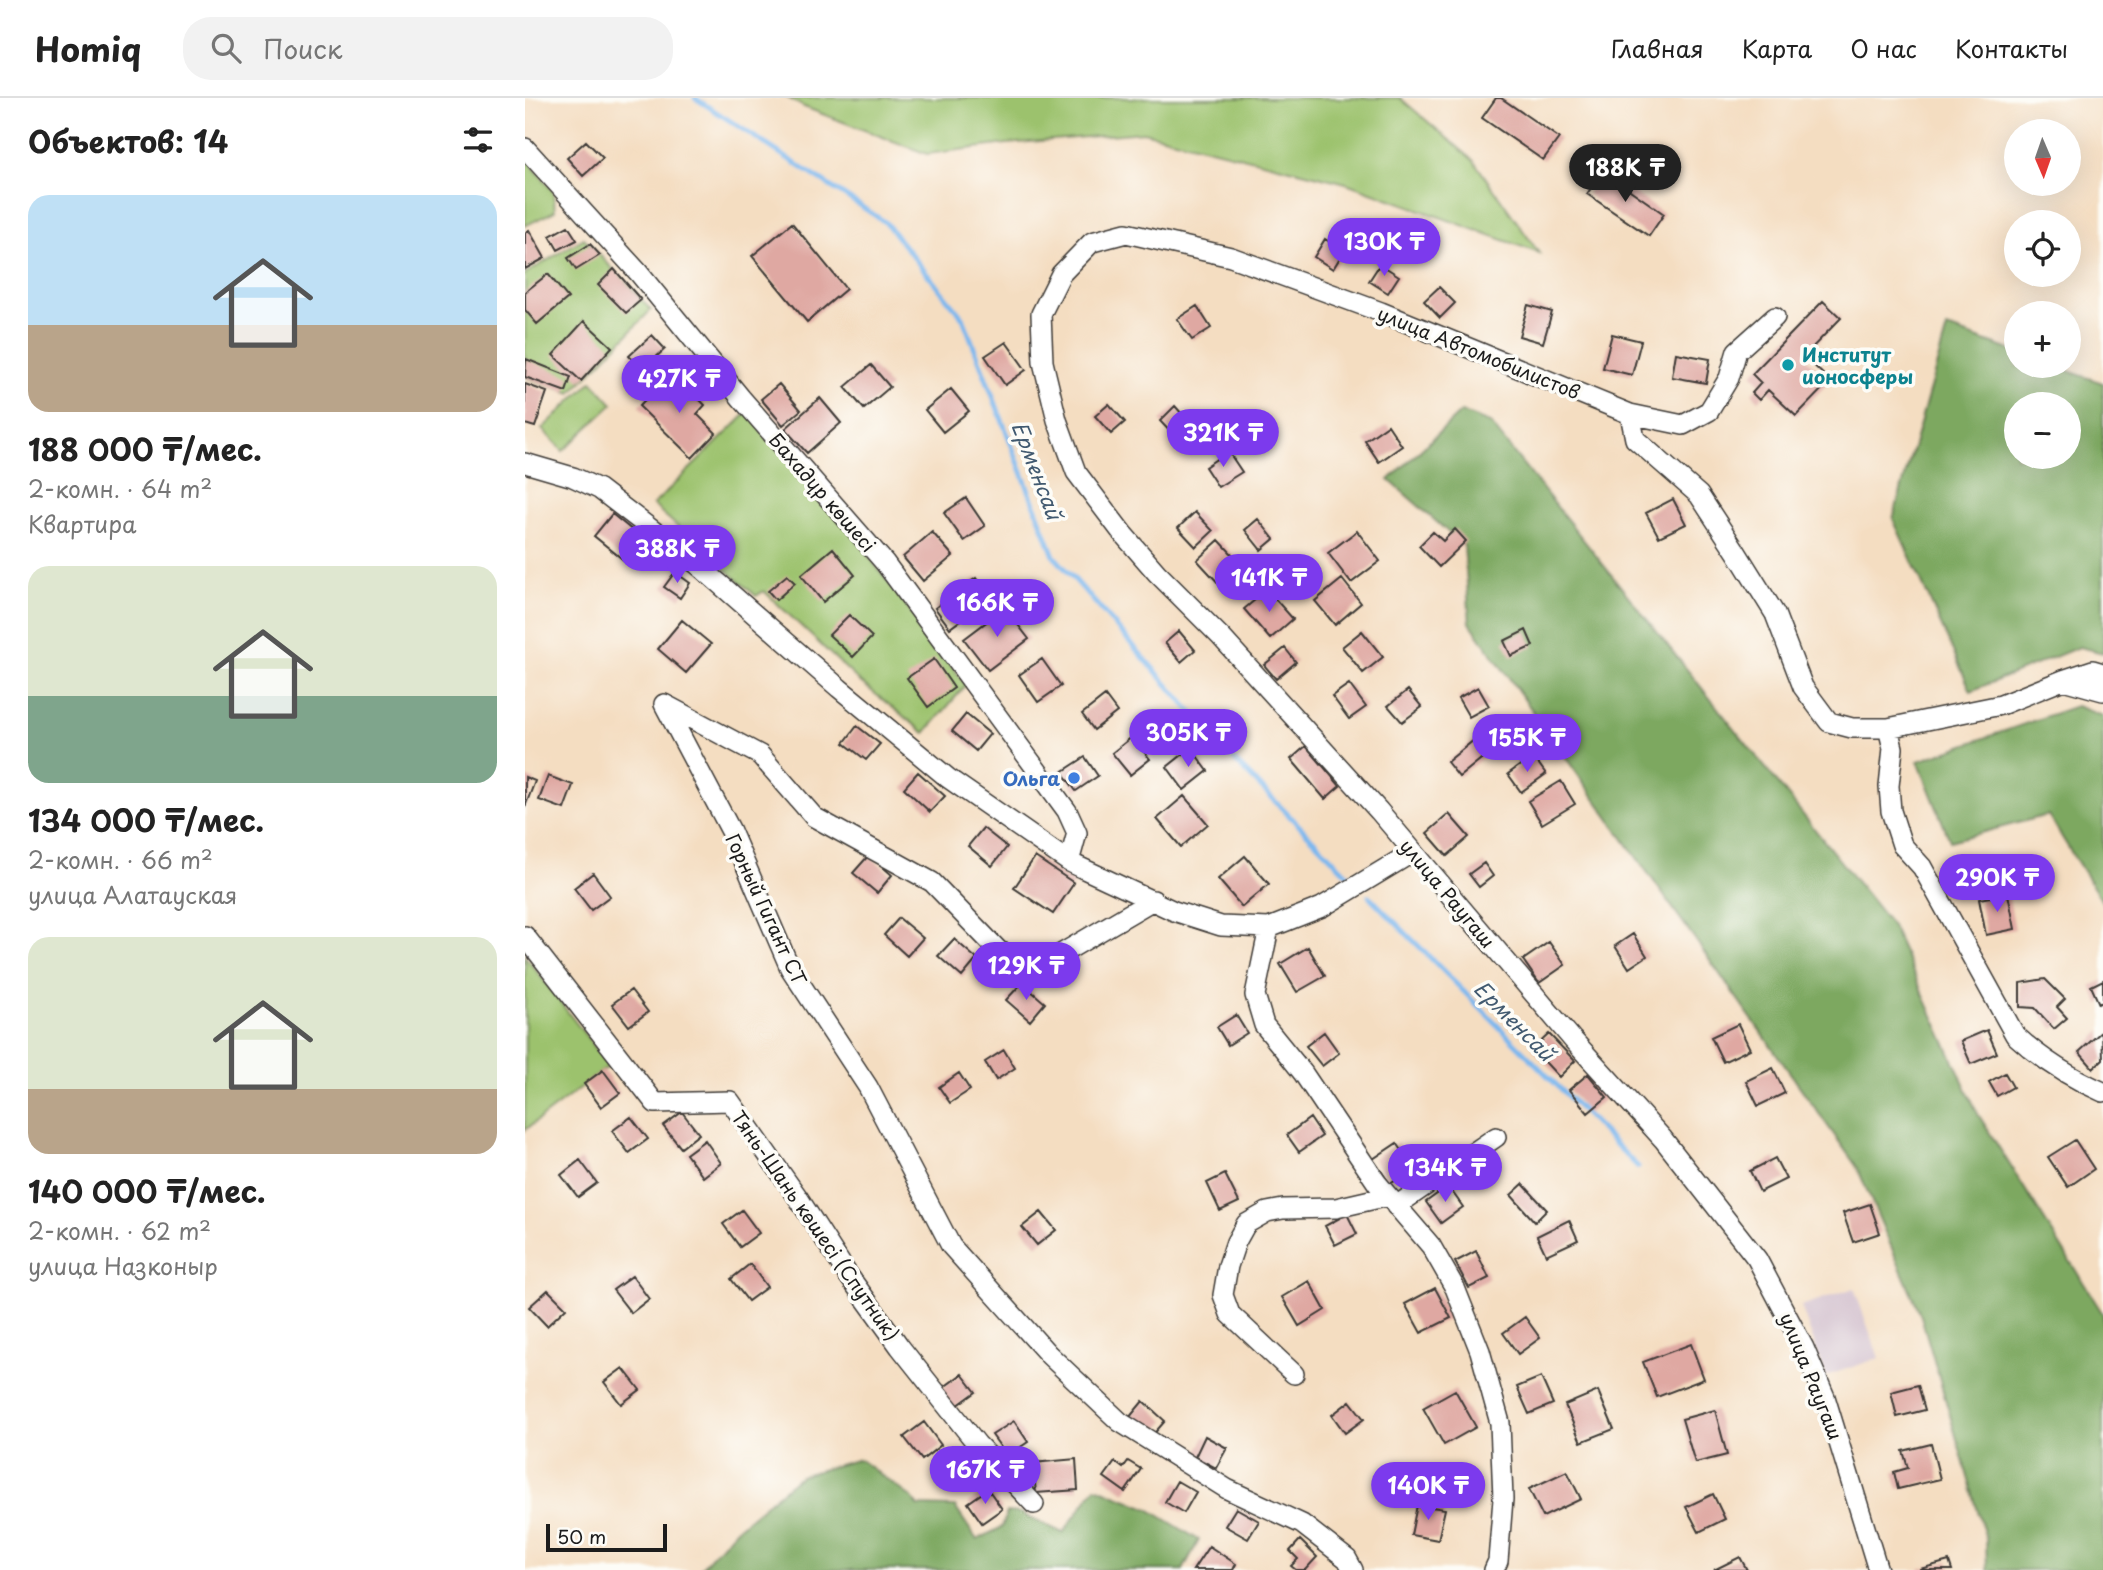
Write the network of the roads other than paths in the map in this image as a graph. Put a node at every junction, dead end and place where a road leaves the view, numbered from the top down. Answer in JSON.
{"nodes":[{"id":1,"x":525,"y":148,"type":"edge"},
{"id":2,"x":1092,"y":242,"type":"joint"},
{"id":3,"x":1775,"y":317,"type":"dead end"},
{"id":4,"x":1630,"y":414,"type":"junction"},
{"id":5,"x":525,"y":463,"type":"edge"},
{"id":6,"x":2103,"y":673,"type":"edge"},
{"id":7,"x":2063,"y":680,"type":"junction"},
{"id":8,"x":2103,"y":691,"type":"edge"},
{"id":9,"x":1888,"y":728,"type":"junction"},
{"id":10,"x":1413,"y":852,"type":"junction"},
{"id":11,"x":1069,"y":862,"type":"junction"},
{"id":12,"x":1153,"y":900,"type":"junction"},
{"id":13,"x":1269,"y":928,"type":"junction"},
{"id":14,"x":525,"y":936,"type":"edge"},
{"id":15,"x":2103,"y":1092,"type":"edge"},
{"id":16,"x":1496,"y":1137,"type":"dead end"},
{"id":17,"x":1392,"y":1201,"type":"junction"},
{"id":18,"x":1294,"y":1374,"type":"dead end"},
{"id":19,"x":1034,"y":1504,"type":"dead end"},
{"id":20,"x":1353,"y":1570,"type":"edge"},
{"id":21,"x":1494,"y":1570,"type":"edge"},
{"id":22,"x":1878,"y":1570,"type":"edge"}],
"edges":[{"from":1,"to":11,"type":"street","name":"Бахадүр көшесі"},
{"from":2,"to":4,"type":"street","name":"улица Автомобилистов"},
{"from":2,"to":10,"type":"street","name":"улица Раугаш"},
{"from":3,"to":4,"type":"street","name":"улица Автомобилистов"},
{"from":4,"to":9,"type":"street"},
{"from":5,"to":11,"type":"street"},
{"from":6,"to":7,"type":"street"},
{"from":7,"to":8,"type":"street"},
{"from":7,"to":9,"type":"street"},
{"from":9,"to":15,"type":"street"},
{"from":10,"to":13,"type":"street"},
{"from":10,"to":22,"type":"street","name":"улица Раугаш"},
{"from":11,"to":12,"type":"street"},
{"from":12,"to":13,"type":"street"},
{"from":12,"to":20,"type":"street","name":"Горный Гигант СТ"},
{"from":13,"to":17,"type":"street"},
{"from":14,"to":19,"type":"street","name":"Тянь-Шань көшесі (Спутник)"},
{"from":16,"to":17,"type":"street"},
{"from":17,"to":18,"type":"street"},
{"from":17,"to":21,"type":"street"}]}
